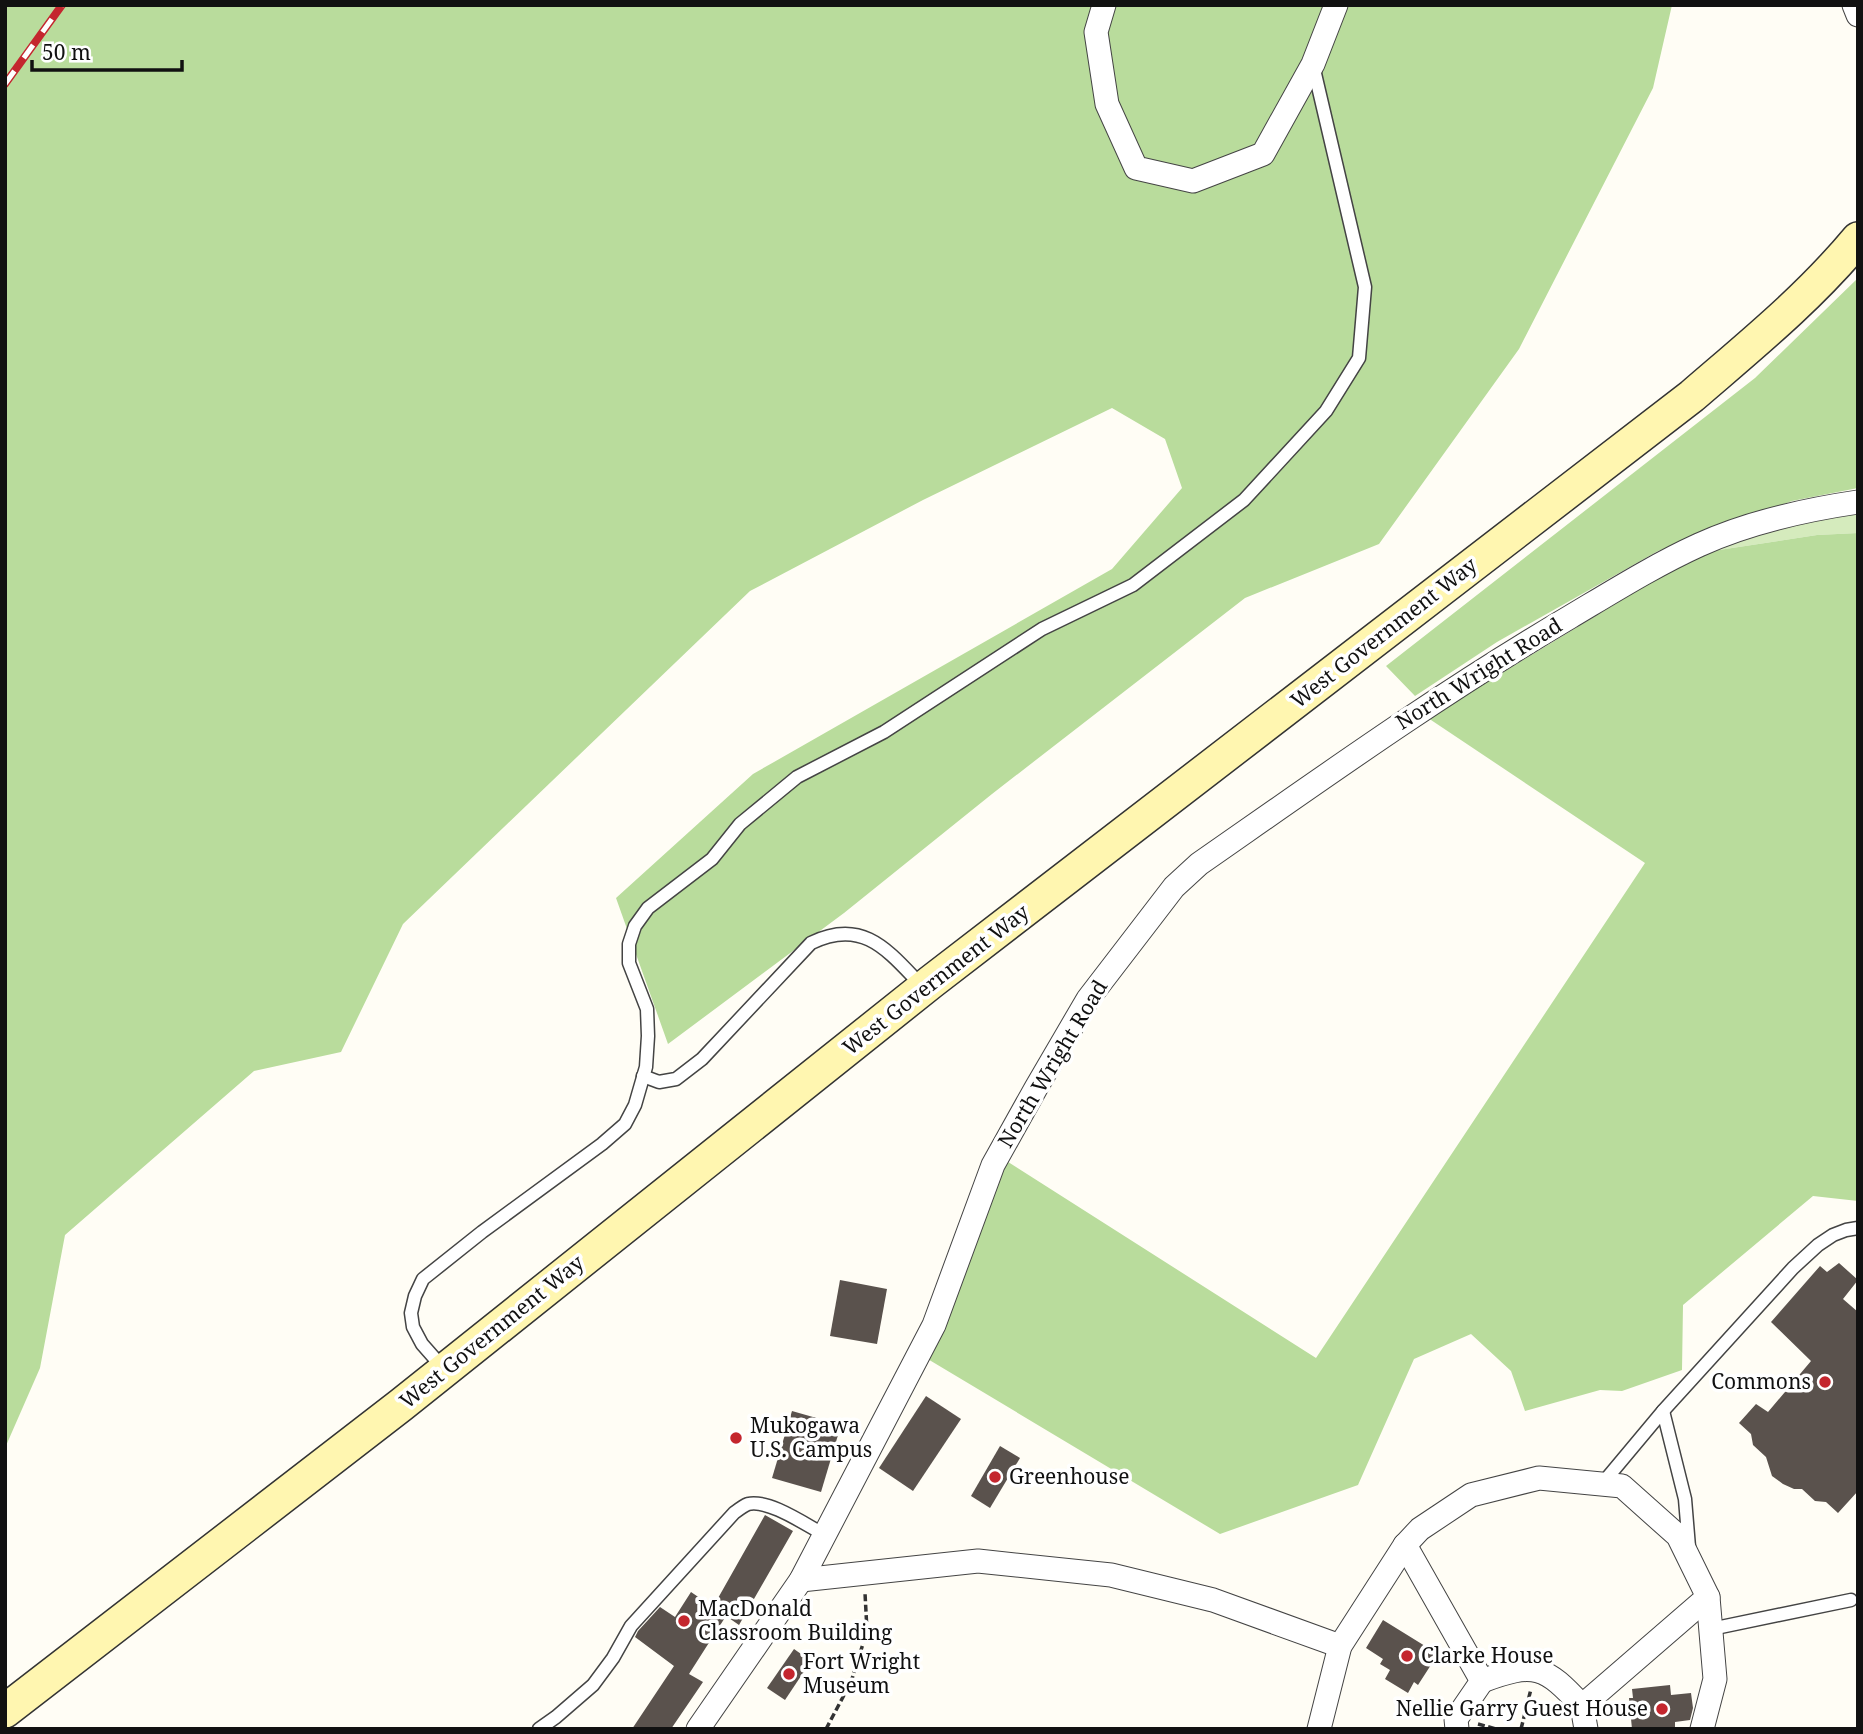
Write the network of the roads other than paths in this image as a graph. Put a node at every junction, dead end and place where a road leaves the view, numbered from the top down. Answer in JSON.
{"nodes":[{"id":1,"x":1104,"y":5,"type":"edge"},
{"id":2,"x":1336,"y":5,"type":"edge"},
{"id":3,"x":1854,"y":5,"type":"edge"},
{"id":4,"x":1858,"y":15,"type":"edge"},
{"id":5,"x":1313,"y":64,"type":"junction"},
{"id":6,"x":1858,"y":239,"type":"edge"},
{"id":7,"x":1858,"y":502,"type":"edge"},
{"id":8,"x":924,"y":988,"type":"junction"},
{"id":9,"x":643,"y":1076,"type":"junction"},
{"id":10,"x":1858,"y":1228,"type":"edge"},
{"id":11,"x":445,"y":1370,"type":"junction"},
{"id":12,"x":1663,"y":1410,"type":"junction"},
{"id":13,"x":1612,"y":1485,"type":"junction"},
{"id":14,"x":825,"y":1535,"type":"junction"},
{"id":15,"x":1405,"y":1545,"type":"junction"},
{"id":16,"x":1687,"y":1555,"type":"junction"},
{"id":17,"x":801,"y":1580,"type":"junction"},
{"id":18,"x":1708,"y":1597,"type":"junction"},
{"id":19,"x":1851,"y":1600,"type":"dead end"},
{"id":20,"x":1711,"y":1629,"type":"junction"},
{"id":21,"x":1340,"y":1646,"type":"junction"},
{"id":22,"x":1482,"y":1681,"type":"junction"},
{"id":23,"x":5,"y":1711,"type":"edge"},
{"id":24,"x":1584,"y":1718,"type":"edge"},
{"id":25,"x":539,"y":1729,"type":"edge"},
{"id":26,"x":698,"y":1729,"type":"edge"},
{"id":27,"x":1320,"y":1729,"type":"edge"},
{"id":28,"x":1457,"y":1729,"type":"edge"},
{"id":29,"x":1702,"y":1729,"type":"edge"}],
"edges":[{"from":1,"to":5,"type":"street"},
{"from":2,"to":5,"type":"street"},
{"from":3,"to":4,"type":"street"},
{"from":5,"to":9,"type":"lane"},
{"from":6,"to":8,"type":"main road","name":"West Government Way"},
{"from":7,"to":14,"type":"street","name":"North Wright Road"},
{"from":8,"to":9,"type":"lane"},
{"from":8,"to":11,"type":"main road","name":"West Government Way"},
{"from":9,"to":11,"type":"lane"},
{"from":10,"to":12,"type":"lane"},
{"from":11,"to":23,"type":"main road","name":"West Government Way"},
{"from":12,"to":13,"type":"lane"},
{"from":12,"to":16,"type":"lane"},
{"from":13,"to":15,"type":"street"},
{"from":13,"to":16,"type":"street"},
{"from":14,"to":17,"type":"street","name":"North Wright Road"},
{"from":14,"to":25,"type":"lane"},
{"from":15,"to":21,"type":"street"},
{"from":15,"to":22,"type":"street"},
{"from":16,"to":18,"type":"street"},
{"from":17,"to":21,"type":"street"},
{"from":17,"to":26,"type":"street","name":"North Wright Road"},
{"from":18,"to":20,"type":"street"},
{"from":18,"to":24,"type":"street"},
{"from":19,"to":20,"type":"lane"},
{"from":20,"to":29,"type":"street"},
{"from":21,"to":27,"type":"street"},
{"from":22,"to":24,"type":"street"},
{"from":22,"to":28,"type":"street"}]}
